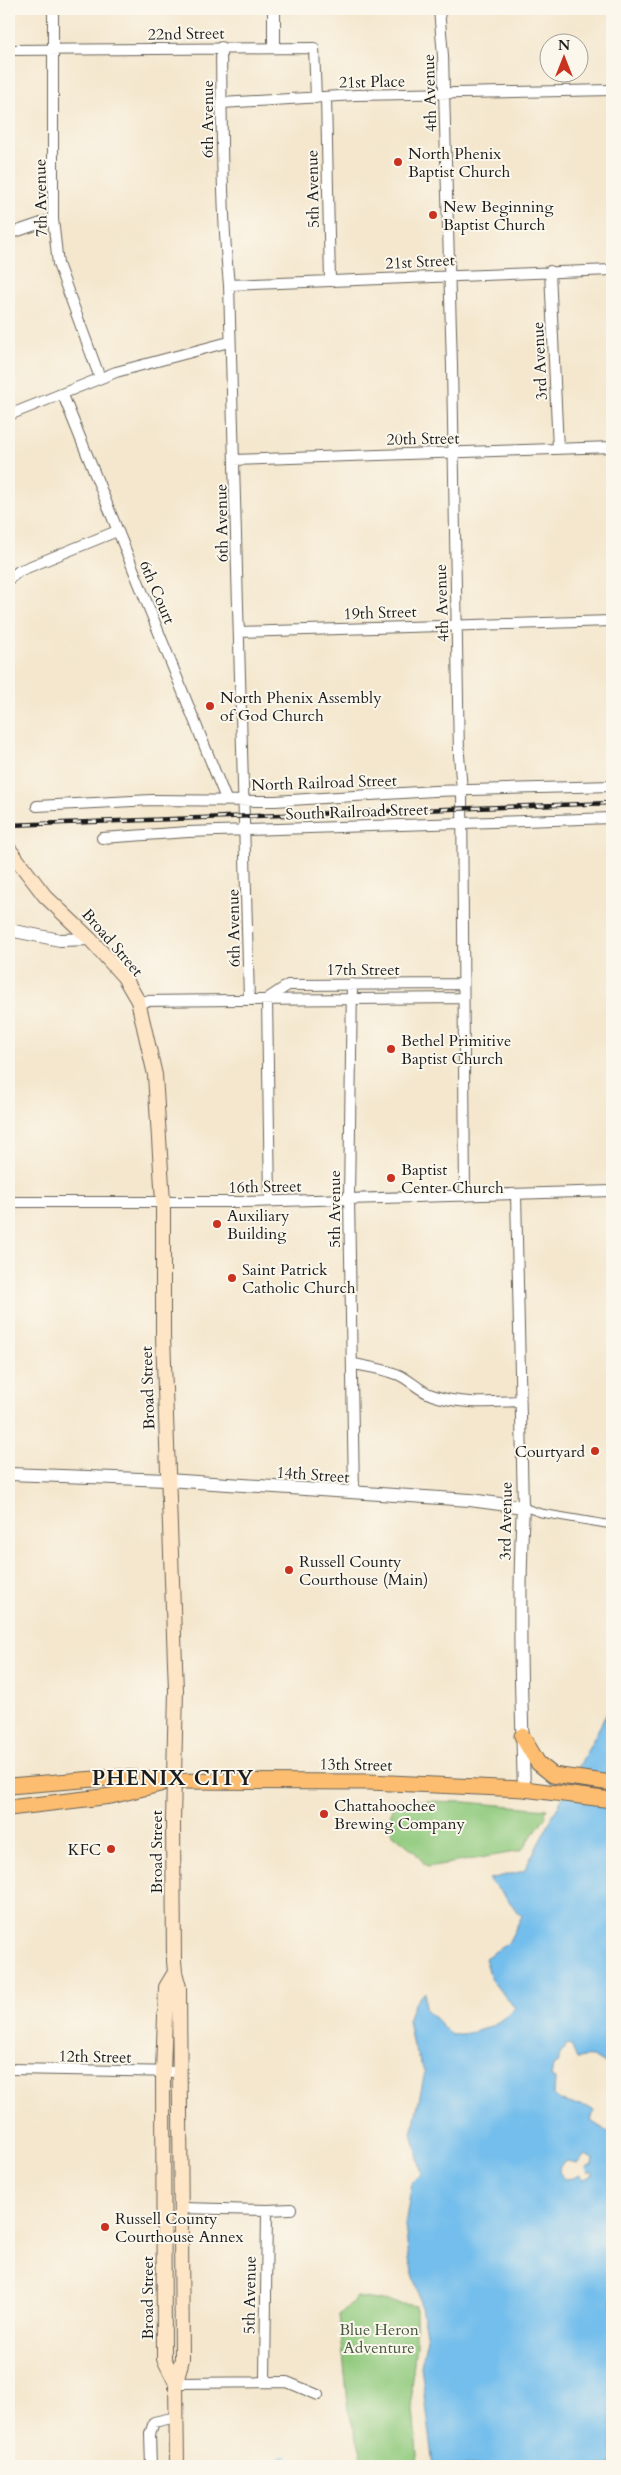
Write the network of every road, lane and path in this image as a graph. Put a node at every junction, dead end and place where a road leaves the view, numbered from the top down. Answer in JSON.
{"nodes":[{"id":1,"x":53,"y":9,"type":"edge"},
{"id":2,"x":274,"y":9,"type":"edge"},
{"id":3,"x":439,"y":9,"type":"edge"},
{"id":4,"x":221,"y":47,"type":"junction"},
{"id":5,"x":274,"y":47,"type":"junction"},
{"id":6,"x":9,"y":50,"type":"edge"},
{"id":7,"x":53,"y":50,"type":"junction"},
{"id":8,"x":612,"y":90,"type":"edge"},
{"id":9,"x":444,"y":94,"type":"junction"},
{"id":10,"x":321,"y":97,"type":"junction"},
{"id":11,"x":222,"y":103,"type":"junction"},
{"id":12,"x":53,"y":219,"type":"junction"},
{"id":13,"x":9,"y":234,"type":"edge"},
{"id":14,"x":612,"y":270,"type":"edge"},
{"id":15,"x":550,"y":271,"type":"junction"},
{"id":16,"x":449,"y":275,"type":"junction"},
{"id":17,"x":330,"y":281,"type":"junction"},
{"id":18,"x":229,"y":285,"type":"junction"},
{"id":19,"x":229,"y":342,"type":"junction"},
{"id":20,"x":100,"y":378,"type":"junction"},
{"id":21,"x":63,"y":395,"type":"junction"},
{"id":22,"x":9,"y":415,"type":"edge"},
{"id":23,"x":612,"y":447,"type":"edge"},
{"id":24,"x":558,"y":449,"type":"junction"},
{"id":25,"x":453,"y":452,"type":"junction"},
{"id":26,"x":234,"y":460,"type":"junction"},
{"id":27,"x":117,"y":531,"type":"junction"},
{"id":28,"x":9,"y":579,"type":"edge"},
{"id":29,"x":612,"y":621,"type":"edge"},
{"id":30,"x":457,"y":624,"type":"junction"},
{"id":31,"x":239,"y":632,"type":"junction"},
{"id":32,"x":612,"y":786,"type":"edge"},
{"id":33,"x":462,"y":790,"type":"junction"},
{"id":34,"x":226,"y":799,"type":"junction"},
{"id":35,"x":245,"y":800,"type":"junction"},
{"id":36,"x":37,"y":806,"type":"dead end"},
{"id":37,"x":612,"y":818,"type":"edge"},
{"id":38,"x":462,"y":822,"type":"junction"},
{"id":39,"x":245,"y":830,"type":"junction"},
{"id":40,"x":102,"y":838,"type":"dead end"},
{"id":41,"x":10,"y":851,"type":"edge"},
{"id":42,"x":9,"y":930,"type":"edge"},
{"id":43,"x":90,"y":939,"type":"junction"},
{"id":44,"x":352,"y":984,"type":"junction"},
{"id":45,"x":463,"y":984,"type":"junction"},
{"id":46,"x":463,"y":998,"type":"junction"},
{"id":47,"x":249,"y":999,"type":"junction"},
{"id":48,"x":268,"y":999,"type":"junction"},
{"id":49,"x":352,"y":999,"type":"junction"},
{"id":50,"x":138,"y":1001,"type":"junction"},
{"id":51,"x":612,"y":1191,"type":"edge"},
{"id":52,"x":516,"y":1194,"type":"junction"},
{"id":53,"x":464,"y":1196,"type":"junction"},
{"id":54,"x":349,"y":1198,"type":"junction"},
{"id":55,"x":270,"y":1201,"type":"junction"},
{"id":56,"x":9,"y":1202,"type":"edge"},
{"id":57,"x":163,"y":1202,"type":"junction"},
{"id":58,"x":354,"y":1364,"type":"junction"},
{"id":59,"x":520,"y":1401,"type":"junction"},
{"id":60,"x":9,"y":1474,"type":"edge"},
{"id":61,"x":167,"y":1480,"type":"junction"},
{"id":62,"x":354,"y":1492,"type":"junction"},
{"id":63,"x":523,"y":1507,"type":"junction"},
{"id":64,"x":612,"y":1525,"type":"edge"},
{"id":65,"x":522,"y":1736,"type":"junction"},
{"id":66,"x":174,"y":1781,"type":"junction"},
{"id":67,"x":612,"y":1784,"type":"edge"},
{"id":68,"x":9,"y":1786,"type":"edge"},
{"id":69,"x":530,"y":1790,"type":"junction"},
{"id":70,"x":612,"y":1800,"type":"edge"},
{"id":71,"x":9,"y":1808,"type":"edge"},
{"id":72,"x":175,"y":1972,"type":"junction"},
{"id":73,"x":9,"y":2069,"type":"edge"},
{"id":74,"x":163,"y":2072,"type":"junction"},
{"id":75,"x":181,"y":2072,"type":"junction"},
{"id":76,"x":181,"y":2208,"type":"junction"},
{"id":77,"x":291,"y":2209,"type":"dead end"},
{"id":78,"x":267,"y":2210,"type":"junction"},
{"id":79,"x":265,"y":2381,"type":"junction"},
{"id":80,"x":176,"y":2383,"type":"junction"},
{"id":81,"x":318,"y":2395,"type":"dead end"},
{"id":82,"x":176,"y":2416,"type":"junction"},
{"id":83,"x":151,"y":2466,"type":"edge"},
{"id":84,"x":177,"y":2466,"type":"edge"}],
"edges":[{"from":1,"to":7,"type":"street","name":"7th Avenue"},
{"from":2,"to":5,"type":"street"},
{"from":3,"to":9,"type":"street","name":"4th Avenue"},
{"from":4,"to":5,"type":"street","name":"22nd Street"},
{"from":4,"to":7,"type":"street","name":"22nd Street"},
{"from":4,"to":11,"type":"street","name":"6th Avenue"},
{"from":5,"to":10,"type":"street","name":"22nd Street"},
{"from":6,"to":7,"type":"street","name":"22nd Street"},
{"from":7,"to":12,"type":"street","name":"7th Avenue"},
{"from":8,"to":9,"type":"street","name":"21st Place"},
{"from":9,"to":10,"type":"street","name":"21st Place"},
{"from":9,"to":16,"type":"street","name":"4th Avenue"},
{"from":10,"to":11,"type":"street","name":"21st Place"},
{"from":10,"to":17,"type":"street","name":"5th Avenue"},
{"from":11,"to":18,"type":"street","name":"6th Avenue"},
{"from":12,"to":13,"type":"street"},
{"from":12,"to":20,"type":"street","name":"7th Avenue"},
{"from":14,"to":15,"type":"street","name":"21st Street"},
{"from":15,"to":16,"type":"street","name":"21st Street"},
{"from":15,"to":24,"type":"street","name":"3rd Avenue"},
{"from":16,"to":17,"type":"street","name":"21st Street"},
{"from":16,"to":25,"type":"street","name":"4th Avenue"},
{"from":17,"to":18,"type":"street","name":"21st Street"},
{"from":18,"to":19,"type":"street","name":"6th Avenue"},
{"from":19,"to":20,"type":"street"},
{"from":19,"to":26,"type":"street","name":"6th Avenue"},
{"from":20,"to":21,"type":"street"},
{"from":21,"to":22,"type":"street"},
{"from":21,"to":27,"type":"street","name":"6th Court"},
{"from":23,"to":24,"type":"street","name":"20th Street"},
{"from":24,"to":25,"type":"street","name":"20th Street"},
{"from":25,"to":26,"type":"street","name":"20th Street"},
{"from":25,"to":30,"type":"street","name":"4th Avenue"},
{"from":26,"to":31,"type":"street","name":"6th Avenue"},
{"from":27,"to":28,"type":"street"},
{"from":27,"to":34,"type":"street","name":"6th Court"},
{"from":29,"to":30,"type":"street","name":"19th Street"},
{"from":30,"to":31,"type":"street","name":"19th Street"},
{"from":30,"to":33,"type":"street","name":"4th Avenue"},
{"from":31,"to":35,"type":"street","name":"6th Avenue"},
{"from":32,"to":33,"type":"street","name":"North Railroad Street"},
{"from":33,"to":35,"type":"street","name":"North Railroad Street"},
{"from":33,"to":38,"type":"street","name":"4th Avenue"},
{"from":34,"to":35,"type":"street","name":"North Railroad Street"},
{"from":34,"to":36,"type":"street","name":"North Railroad Street"},
{"from":35,"to":39,"type":"street","name":"6th Avenue"},
{"from":37,"to":38,"type":"street","name":"South Railroad Street"},
{"from":38,"to":39,"type":"street","name":"South Railroad Street"},
{"from":38,"to":45,"type":"street","name":"4th Avenue"},
{"from":39,"to":40,"type":"street","name":"South Railroad Street"},
{"from":39,"to":47,"type":"street","name":"6th Avenue"},
{"from":41,"to":43,"type":"main road","name":"Broad Street"},
{"from":42,"to":43,"type":"street"},
{"from":43,"to":50,"type":"main road","name":"Broad Street"},
{"from":44,"to":45,"type":"street","name":"17th Street"},
{"from":44,"to":48,"type":"street","name":"17th Street"},
{"from":44,"to":49,"type":"street","name":"5th Avenue"},
{"from":45,"to":46,"type":"street","name":"4th Avenue"},
{"from":46,"to":49,"type":"street","name":"17th Street"},
{"from":46,"to":53,"type":"street","name":"4th Avenue"},
{"from":47,"to":48,"type":"street","name":"17th Street"},
{"from":47,"to":50,"type":"street","name":"17th Street"},
{"from":48,"to":49,"type":"street","name":"17th Street"},
{"from":48,"to":55,"type":"street"},
{"from":49,"to":54,"type":"street","name":"5th Avenue"},
{"from":50,"to":57,"type":"main road","name":"Broad Street"},
{"from":51,"to":52,"type":"street","name":"16th Street"},
{"from":52,"to":53,"type":"street","name":"16th Street"},
{"from":52,"to":59,"type":"street","name":"3rd Avenue"},
{"from":53,"to":54,"type":"street","name":"16th Street"},
{"from":54,"to":55,"type":"street","name":"16th Street"},
{"from":54,"to":58,"type":"street","name":"5th Avenue"},
{"from":55,"to":57,"type":"street","name":"16th Street"},
{"from":56,"to":57,"type":"street","name":"16th Street"},
{"from":57,"to":61,"type":"main road","name":"Broad Street"},
{"from":58,"to":59,"type":"street"},
{"from":58,"to":62,"type":"street","name":"5th Avenue"},
{"from":59,"to":63,"type":"street","name":"3rd Avenue"},
{"from":60,"to":61,"type":"street","name":"14th Street"},
{"from":61,"to":62,"type":"street","name":"14th Street"},
{"from":61,"to":66,"type":"main road","name":"Broad Street"},
{"from":62,"to":63,"type":"street","name":"14th Street"},
{"from":63,"to":64,"type":"street","name":"14th Street"},
{"from":63,"to":65,"type":"street","name":"3rd Avenue"},
{"from":65,"to":67,"type":"main road"},
{"from":65,"to":69,"type":"street","name":"3rd Avenue"},
{"from":66,"to":68,"type":"main road","name":"13th Street"},
{"from":66,"to":69,"type":"main road","name":"13th Street"},
{"from":66,"to":71,"type":"main road","name":"13th Street"},
{"from":66,"to":72,"type":"main road","name":"Broad Street"},
{"from":69,"to":70,"type":"main road","name":"13th Street"},
{"from":72,"to":74,"type":"main road","name":"Broad Street"},
{"from":72,"to":75,"type":"main road","name":"Broad Street"},
{"from":73,"to":74,"type":"street","name":"12th Street"},
{"from":74,"to":75,"type":"street","name":"12th Street"},
{"from":74,"to":80,"type":"main road","name":"Broad Street"},
{"from":75,"to":76,"type":"main road","name":"Broad Street"},
{"from":76,"to":78,"type":"street"},
{"from":76,"to":80,"type":"main road","name":"Broad Street"},
{"from":77,"to":78,"type":"street"},
{"from":78,"to":79,"type":"street","name":"5th Avenue"},
{"from":79,"to":80,"type":"street"},
{"from":79,"to":81,"type":"street"},
{"from":80,"to":82,"type":"main road","name":"Broad Street"},
{"from":82,"to":83,"type":"street"},
{"from":82,"to":84,"type":"main road","name":"Broad Street"}]}
